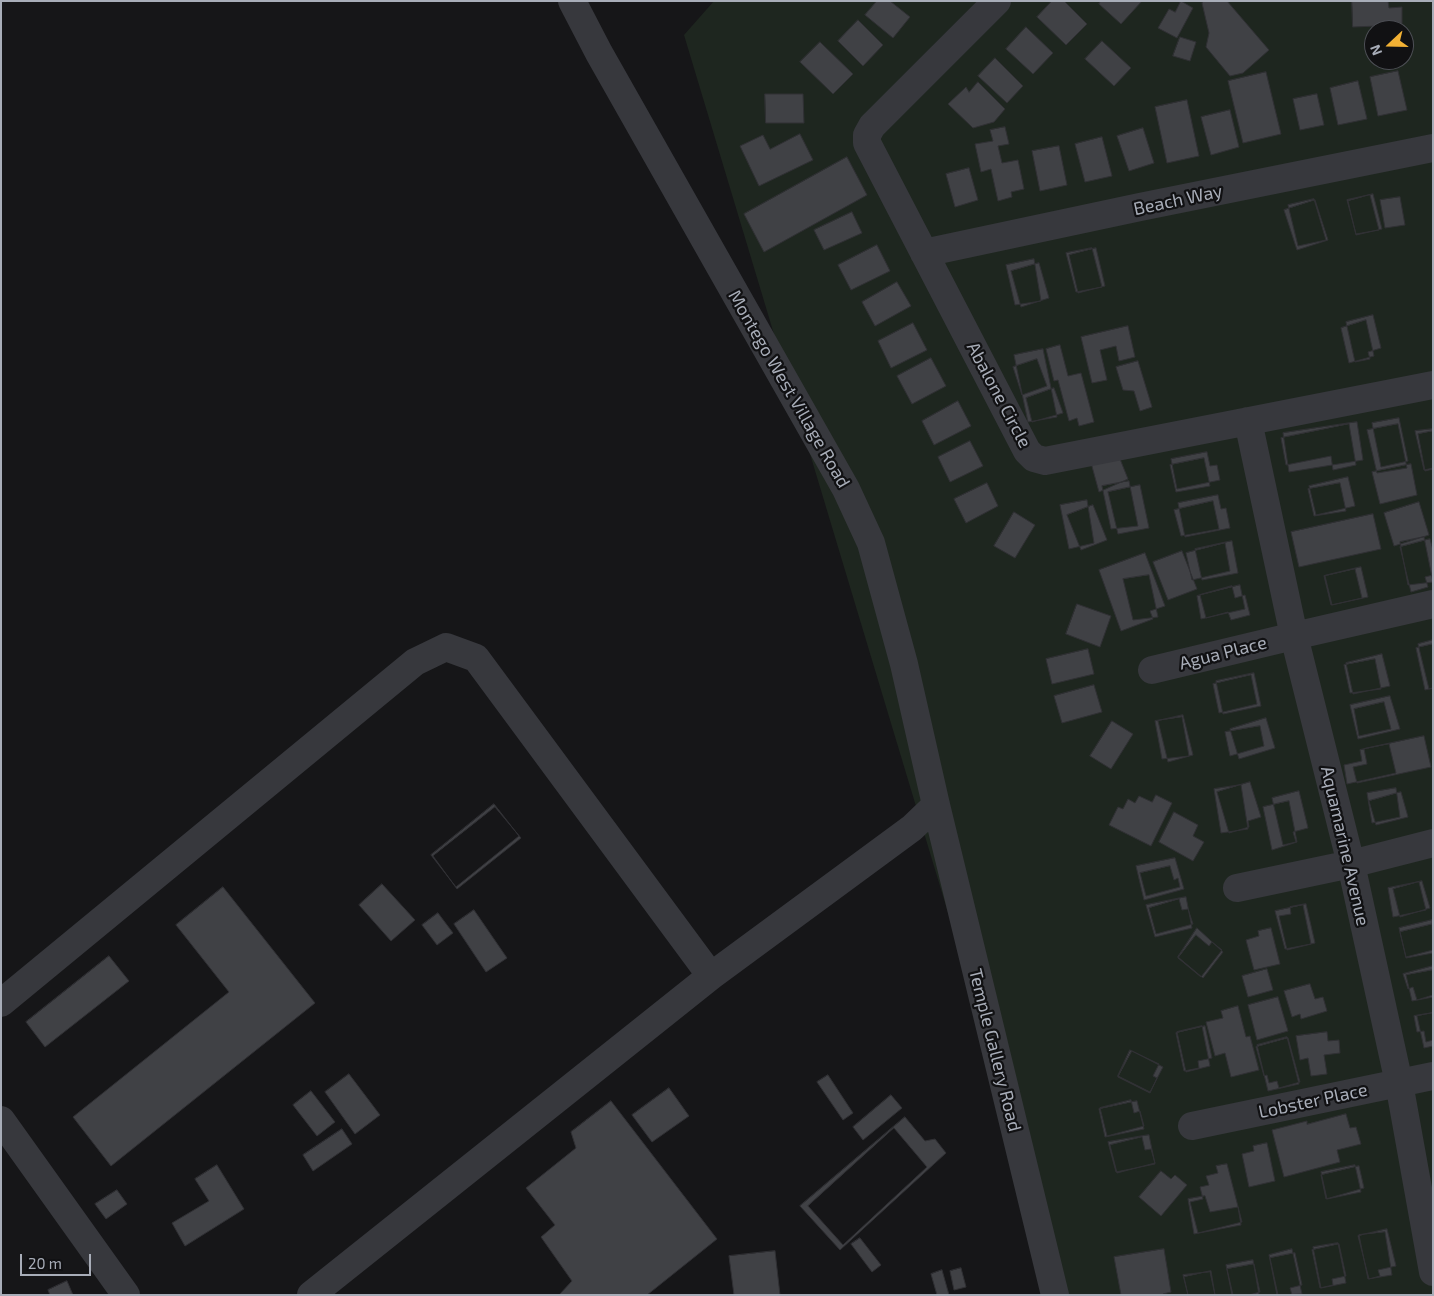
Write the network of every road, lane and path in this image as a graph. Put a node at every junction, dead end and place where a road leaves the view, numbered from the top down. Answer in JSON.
{"nodes":[{"id":1,"x":572,"y":1,"type":"edge"},
{"id":2,"x":996,"y":1,"type":"edge"},
{"id":3,"x":1433,"y":148,"type":"edge"},
{"id":4,"x":924,"y":253,"type":"junction"},
{"id":5,"x":1433,"y":385,"type":"edge"},
{"id":6,"x":1248,"y":421,"type":"junction"},
{"id":7,"x":1433,"y":604,"type":"edge"},
{"id":8,"x":1294,"y":636,"type":"junction"},
{"id":9,"x":1152,"y":670,"type":"dead end"},
{"id":10,"x":936,"y":806,"type":"junction"},
{"id":11,"x":1433,"y":843,"type":"edge"},
{"id":12,"x":1351,"y":864,"type":"junction"},
{"id":13,"x":1237,"y":888,"type":"dead end"},
{"id":14,"x":710,"y":976,"type":"junction"},
{"id":15,"x":1,"y":1003,"type":"edge"},
{"id":16,"x":1433,"y":1076,"type":"edge"},
{"id":17,"x":1399,"y":1084,"type":"junction"},
{"id":18,"x":1,"y":1120,"type":"edge"},
{"id":19,"x":1192,"y":1126,"type":"dead end"},
{"id":20,"x":1433,"y":1272,"type":"edge"},
{"id":21,"x":126,"y":1295,"type":"edge"},
{"id":22,"x":311,"y":1295,"type":"edge"},
{"id":23,"x":1055,"y":1295,"type":"edge"}],
"edges":[{"from":1,"to":10,"type":"street","name":"Montego West Village Road"},
{"from":2,"to":4,"type":"street","name":"Abalone Circle"},
{"from":3,"to":4,"type":"street","name":"Beach Way"},
{"from":4,"to":6,"type":"street","name":"Abalone Circle"},
{"from":5,"to":6,"type":"street","name":"Abalone Circle"},
{"from":6,"to":8,"type":"street","name":"Aquamarine Avenue"},
{"from":7,"to":8,"type":"street","name":"Agua Place"},
{"from":8,"to":9,"type":"street","name":"Agua Place"},
{"from":8,"to":12,"type":"street","name":"Aquamarine Avenue"},
{"from":10,"to":14,"type":"street"},
{"from":10,"to":23,"type":"street","name":"Temple Gallery Road"},
{"from":11,"to":12,"type":"street"},
{"from":12,"to":13,"type":"street"},
{"from":12,"to":17,"type":"street","name":"Aquamarine Avenue"},
{"from":14,"to":15,"type":"street"},
{"from":14,"to":22,"type":"street"},
{"from":16,"to":17,"type":"street","name":"Lobster Place"},
{"from":17,"to":19,"type":"street","name":"Lobster Place"},
{"from":17,"to":20,"type":"street","name":"Aquamarine Avenue"},
{"from":18,"to":21,"type":"street"}]}
